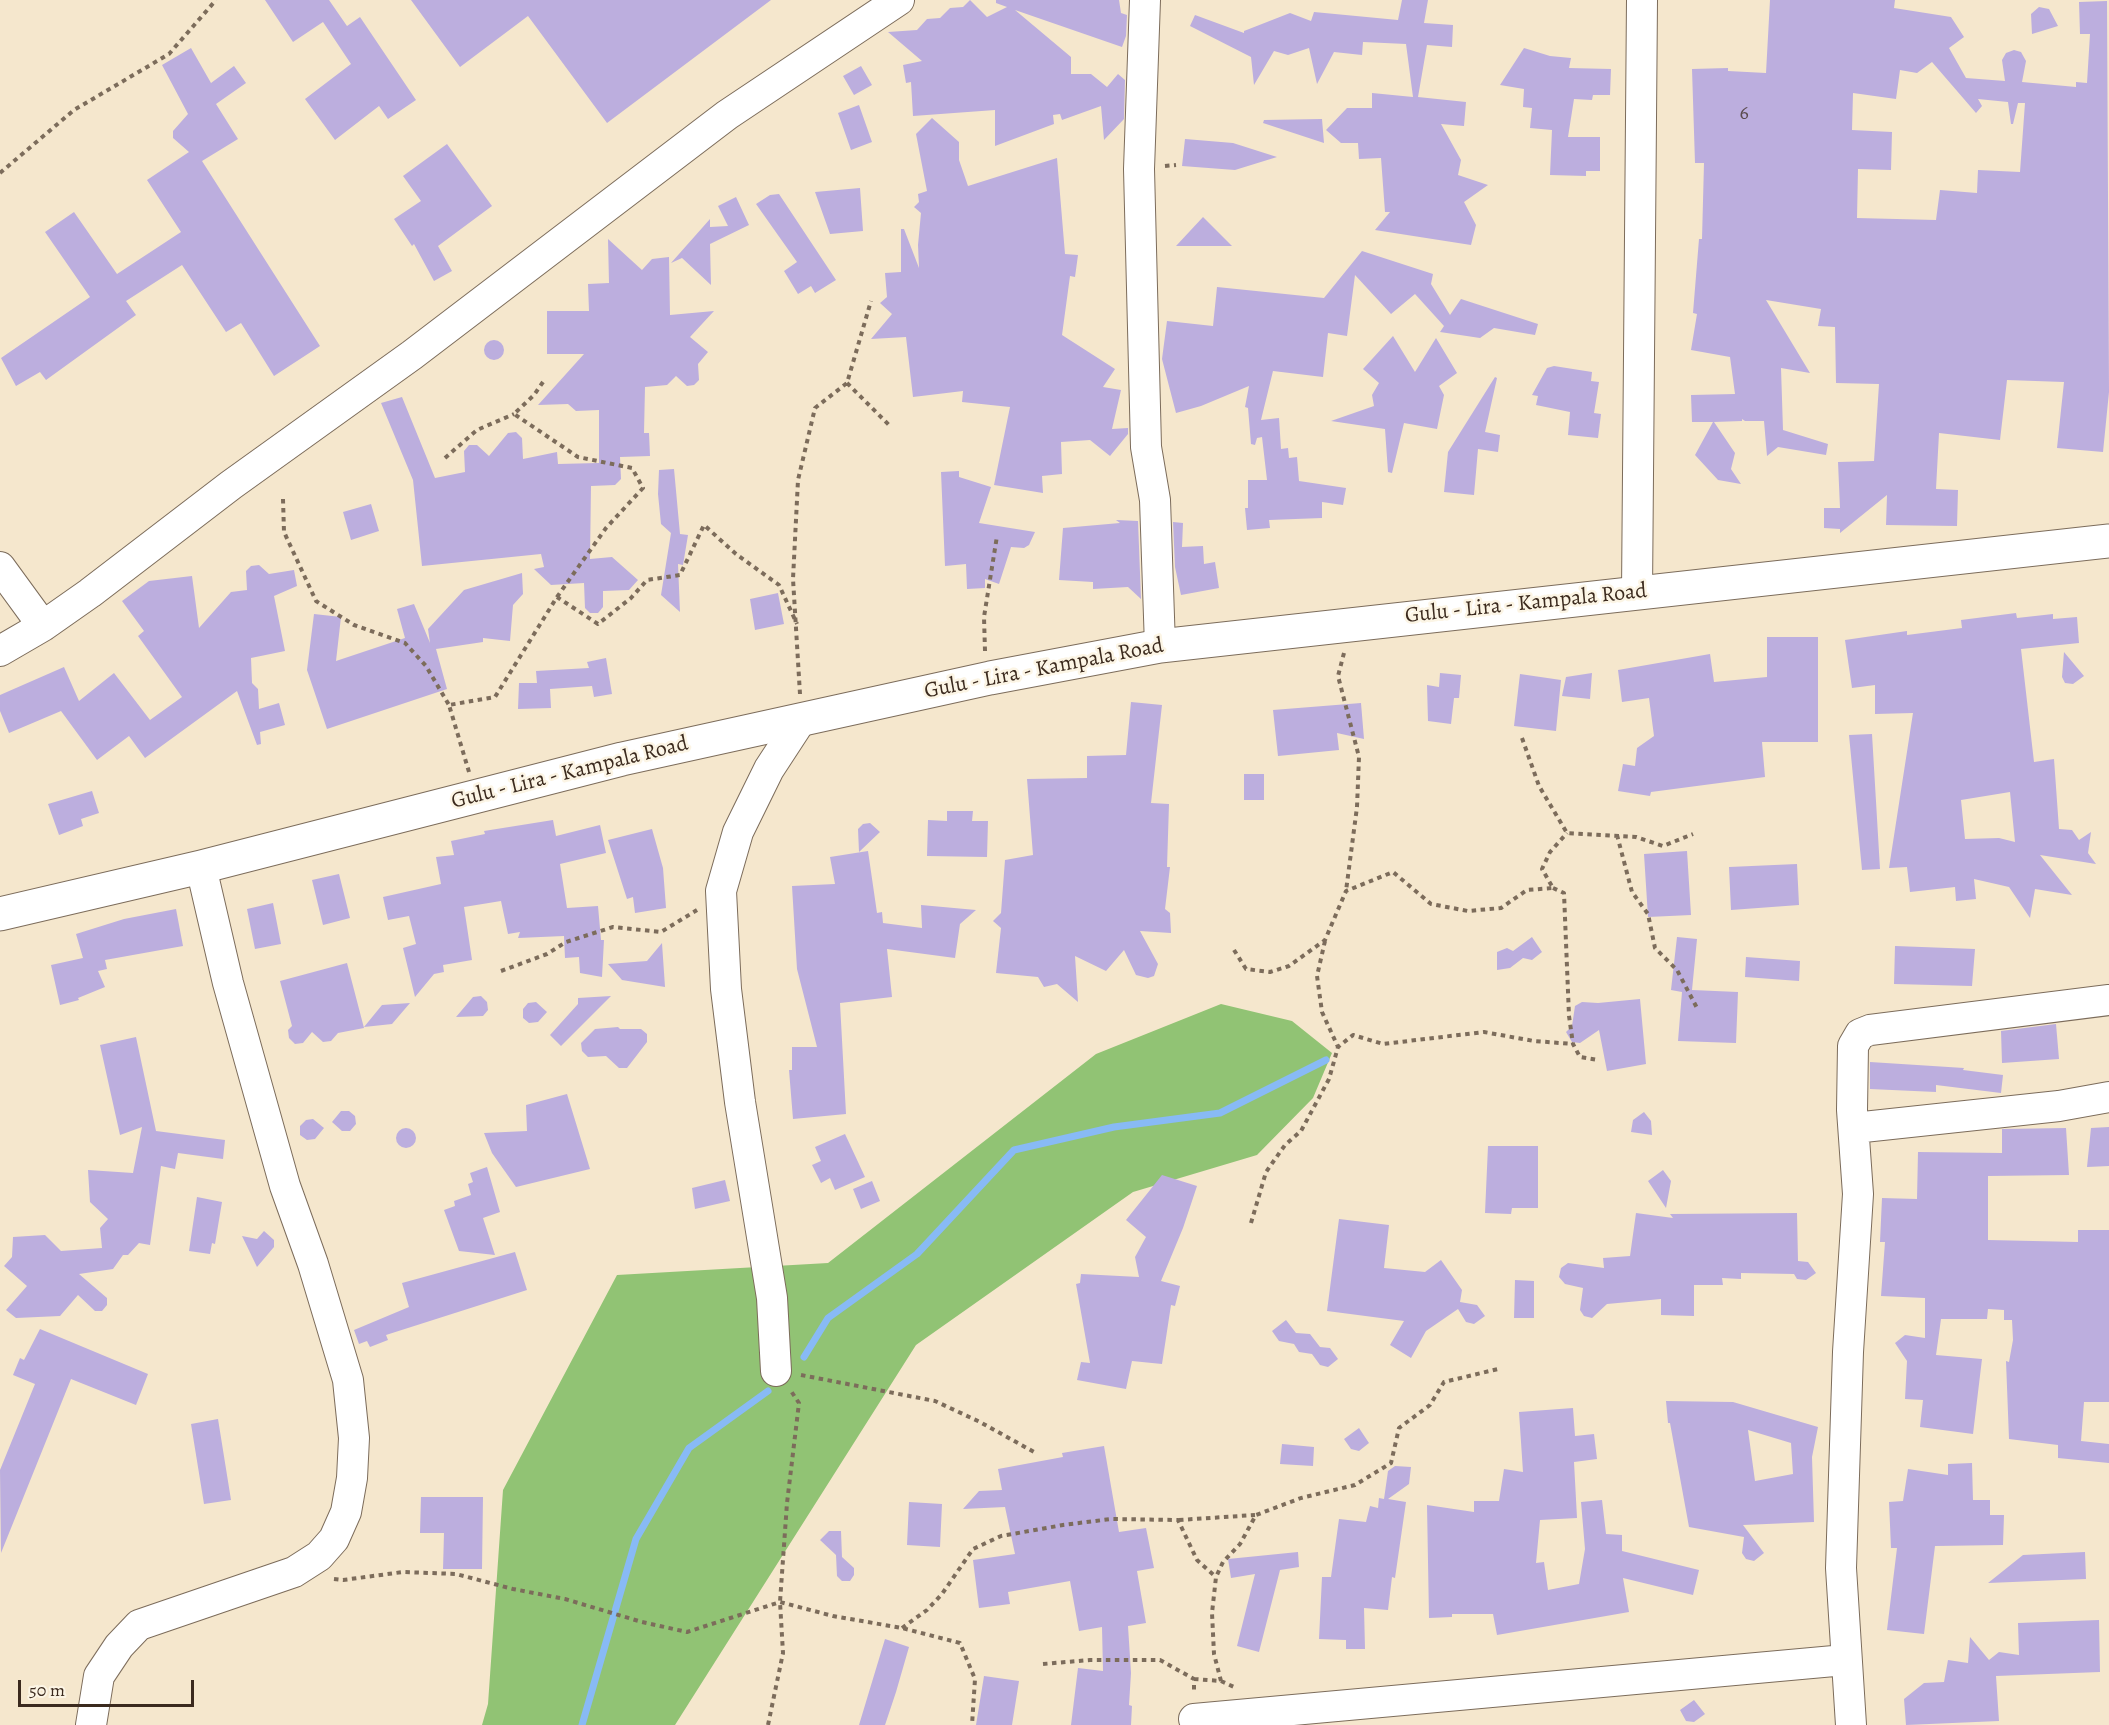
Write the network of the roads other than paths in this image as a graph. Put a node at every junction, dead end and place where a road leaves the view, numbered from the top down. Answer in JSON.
{"nodes":[{"id":1,"x":899,"y":0,"type":"edge"},
{"id":2,"x":1145,"y":0,"type":"edge"},
{"id":3,"x":1642,"y":0,"type":"edge"},
{"id":4,"x":2109,"y":541,"type":"edge"},
{"id":5,"x":0,"y":567,"type":"edge"},
{"id":6,"x":1637,"y":592,"type":"junction"},
{"id":7,"x":43,"y":626,"type":"junction"},
{"id":8,"x":1160,"y":646,"type":"junction"},
{"id":9,"x":0,"y":651,"type":"edge"},
{"id":10,"x":801,"y":720,"type":"junction"},
{"id":11,"x":201,"y":867,"type":"junction"},
{"id":12,"x":0,"y":914,"type":"edge"},
{"id":13,"x":2109,"y":1000,"type":"edge"},
{"id":14,"x":2109,"y":1096,"type":"edge"},
{"id":15,"x":1854,"y":1128,"type":"junction"},
{"id":16,"x":776,"y":1371,"type":"road end"},
{"id":17,"x":1845,"y":1660,"type":"junction"},
{"id":18,"x":1194,"y":1719,"type":"road end"},
{"id":19,"x":91,"y":1725,"type":"edge"},
{"id":20,"x":1851,"y":1725,"type":"edge"}],
"edges":[{"from":1,"to":7,"type":"street"},
{"from":2,"to":8,"type":"street"},
{"from":3,"to":6,"type":"street"},
{"from":4,"to":6,"type":"main road","name":"Gulu - Lira - Kampala Road"},
{"from":5,"to":7,"type":"street"},
{"from":6,"to":8,"type":"main road","name":"Gulu - Lira - Kampala Road"},
{"from":7,"to":9,"type":"street"},
{"from":8,"to":10,"type":"main road","name":"Gulu - Lira - Kampala Road"},
{"from":10,"to":11,"type":"main road","name":"Gulu - Lira - Kampala Road"},
{"from":10,"to":16,"type":"street"},
{"from":11,"to":12,"type":"main road","name":"Gulu - Lira - Kampala Road"},
{"from":11,"to":19,"type":"street"},
{"from":13,"to":15,"type":"street"},
{"from":14,"to":15,"type":"street"},
{"from":15,"to":17,"type":"street"},
{"from":17,"to":18,"type":"street"},
{"from":17,"to":20,"type":"street"}]}
